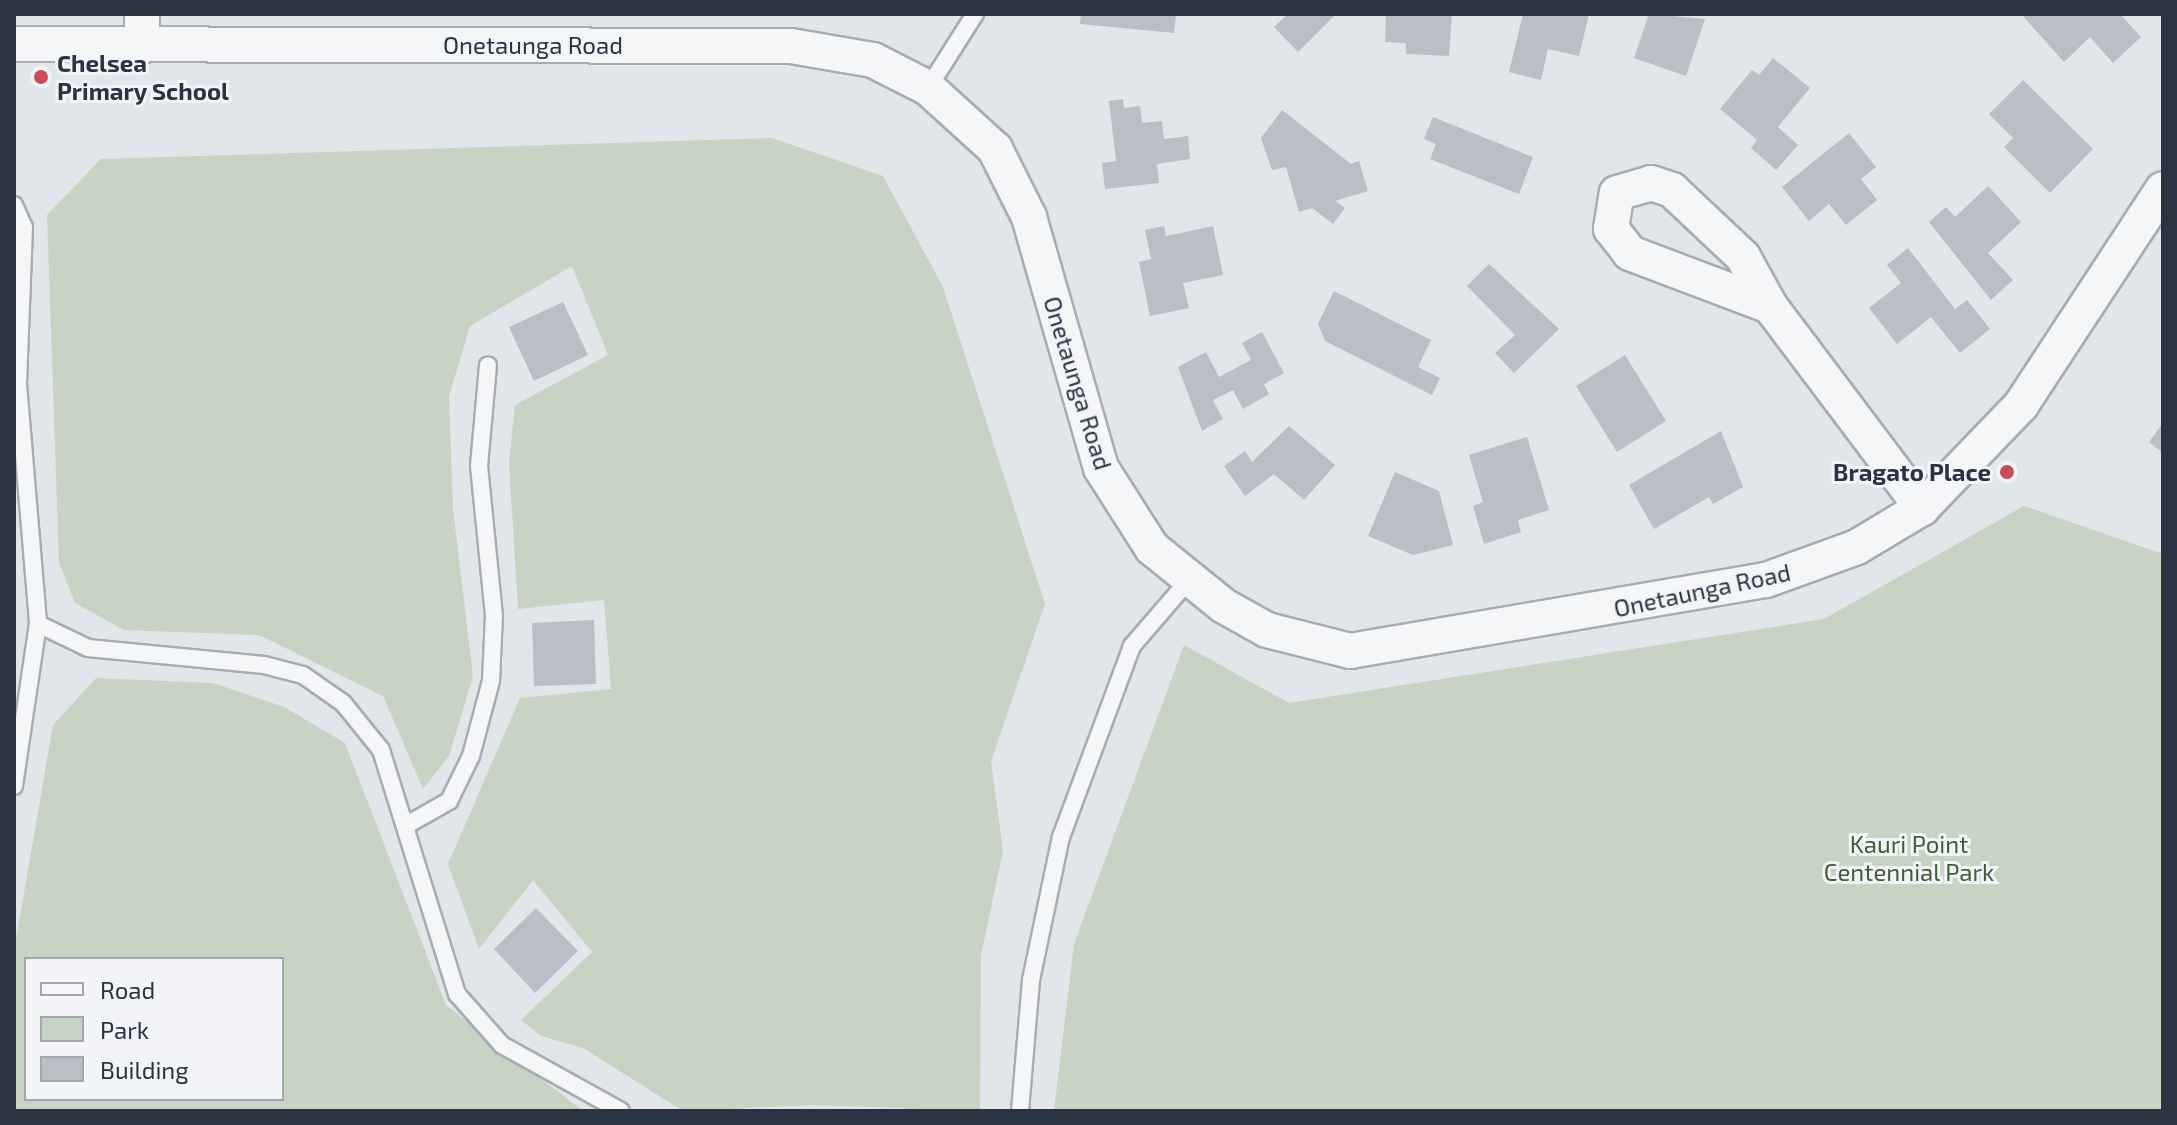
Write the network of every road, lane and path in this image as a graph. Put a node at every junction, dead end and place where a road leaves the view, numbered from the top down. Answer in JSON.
{"nodes":[{"id":1,"x":975,"y":14,"type":"edge"},
{"id":2,"x":142,"y":30,"type":"edge"},
{"id":3,"x":14,"y":44,"type":"edge"},
{"id":4,"x":928,"y":88,"type":"junction"},
{"id":5,"x":2163,"y":189,"type":"edge"},
{"id":6,"x":14,"y":205,"type":"edge"},
{"id":7,"x":1770,"y":306,"type":"junction"},
{"id":8,"x":488,"y":365,"type":"dead end"},
{"id":9,"x":1922,"y":508,"type":"junction"},
{"id":10,"x":1189,"y":580,"type":"junction"},
{"id":11,"x":38,"y":624,"type":"junction"},
{"id":12,"x":14,"y":786,"type":"edge"},
{"id":13,"x":405,"y":826,"type":"junction"},
{"id":14,"x":621,"y":1111,"type":"edge"},
{"id":15,"x":1020,"y":1111,"type":"edge"}],
"edges":[{"from":1,"to":4,"type":"lane"},
{"from":2,"to":3,"type":"street","name":"Onetaunga Road"},
{"from":2,"to":4,"type":"street","name":"Onetaunga Road"},
{"from":4,"to":10,"type":"street","name":"Onetaunga Road"},
{"from":5,"to":9,"type":"street","name":"Onetaunga Road"},
{"from":6,"to":11,"type":"lane"},
{"from":7,"to":7,"type":"street"},
{"from":7,"to":9,"type":"street"},
{"from":8,"to":13,"type":"lane"},
{"from":9,"to":10,"type":"street","name":"Onetaunga Road"},
{"from":10,"to":15,"type":"lane"},
{"from":11,"to":12,"type":"lane"},
{"from":11,"to":13,"type":"lane"},
{"from":13,"to":14,"type":"lane"}]}
